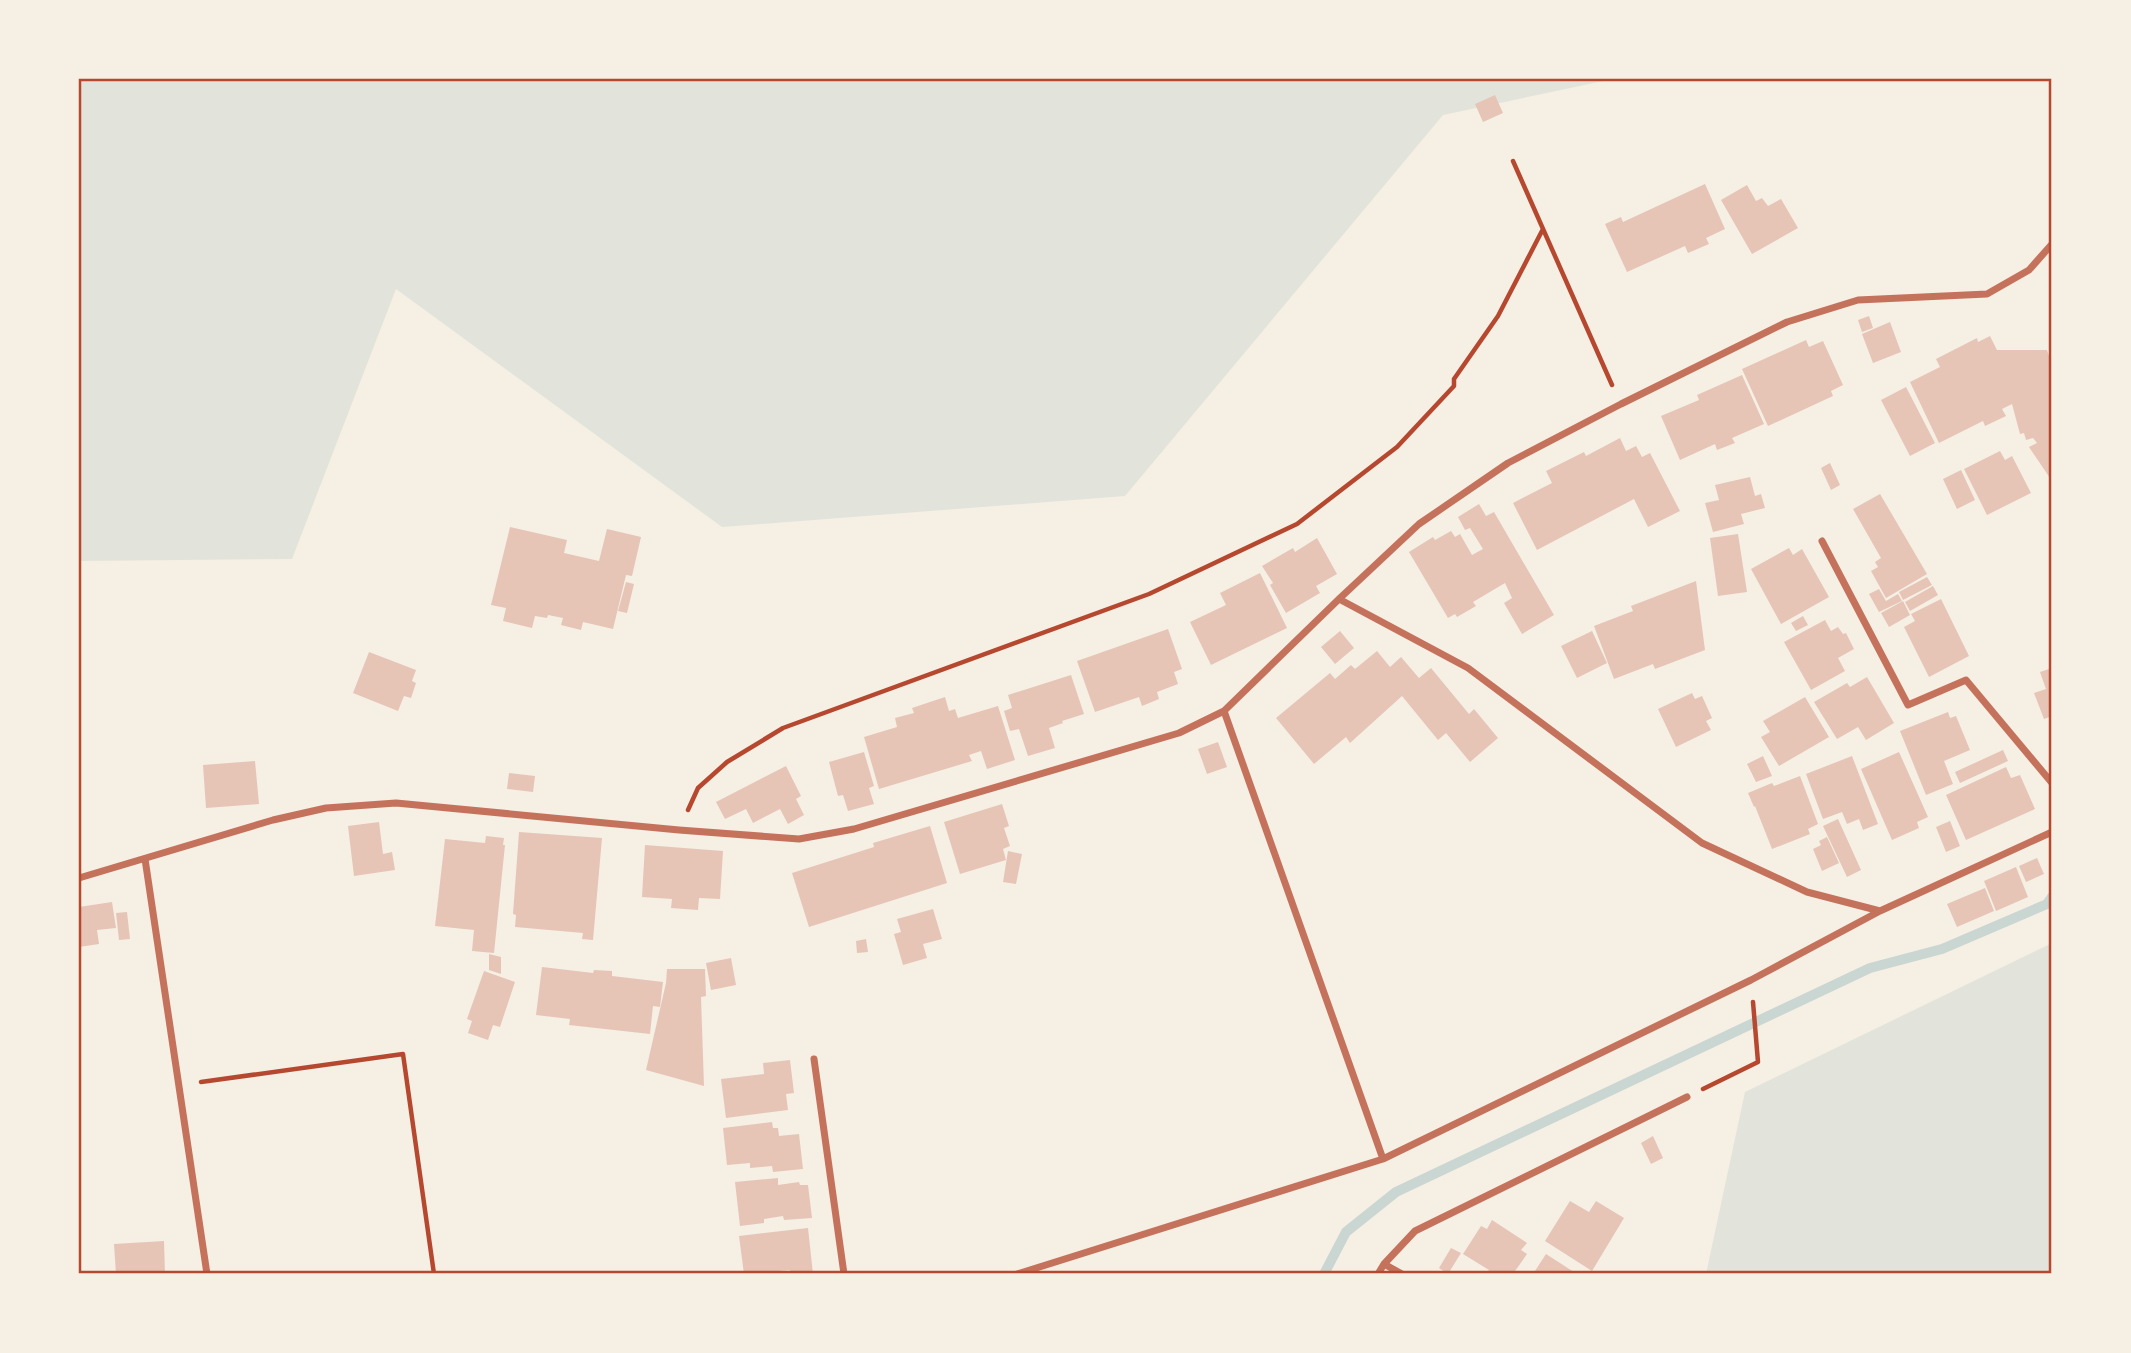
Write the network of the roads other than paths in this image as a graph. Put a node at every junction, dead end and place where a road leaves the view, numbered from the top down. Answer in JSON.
{"nodes":[{"id":1,"x":2052,"y":244,"type":"edge"},
{"id":2,"x":1822,"y":541,"type":"dead end"},
{"id":3,"x":1339,"y":599,"type":"junction"},
{"id":4,"x":1224,"y":711,"type":"junction"},
{"id":5,"x":2052,"y":783,"type":"edge"},
{"id":6,"x":2052,"y":832,"type":"edge"},
{"id":7,"x":145,"y":859,"type":"junction"},
{"id":8,"x":79,"y":878,"type":"edge"},
{"id":9,"x":1880,"y":911,"type":"junction"},
{"id":10,"x":814,"y":1059,"type":"dead end"},
{"id":11,"x":1687,"y":1097,"type":"road end"},
{"id":12,"x":1383,"y":1158,"type":"junction"},
{"id":13,"x":1384,"y":1264,"type":"junction"},
{"id":14,"x":207,"y":1274,"type":"edge"},
{"id":15,"x":844,"y":1274,"type":"edge"},
{"id":16,"x":1017,"y":1274,"type":"edge"},
{"id":17,"x":1378,"y":1274,"type":"edge"},
{"id":18,"x":1402,"y":1274,"type":"edge"}],
"edges":[{"from":1,"to":3,"type":"street"},
{"from":2,"to":5,"type":"street"},
{"from":3,"to":4,"type":"street"},
{"from":3,"to":9,"type":"street"},
{"from":4,"to":7,"type":"street"},
{"from":4,"to":12,"type":"street"},
{"from":6,"to":9,"type":"street"},
{"from":7,"to":8,"type":"street"},
{"from":7,"to":14,"type":"street"},
{"from":9,"to":12,"type":"street"},
{"from":10,"to":15,"type":"street"},
{"from":11,"to":13,"type":"street"},
{"from":12,"to":16,"type":"street"},
{"from":13,"to":17,"type":"street"},
{"from":13,"to":18,"type":"street"}]}
